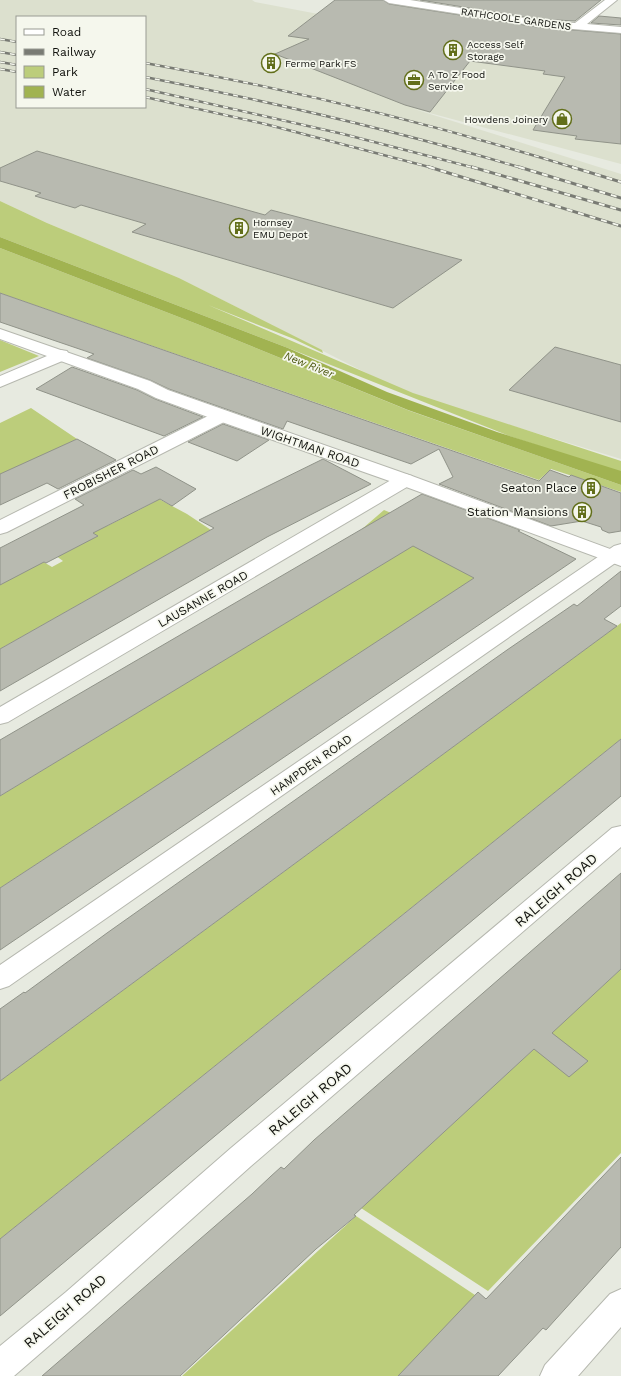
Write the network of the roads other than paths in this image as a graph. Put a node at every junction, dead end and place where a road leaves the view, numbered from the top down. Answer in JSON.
{"nodes":[{"id":1,"x":389,"y":0,"type":"edge"},
{"id":2,"x":612,"y":0,"type":"edge"},
{"id":3,"x":576,"y":27,"type":"junction"},
{"id":4,"x":621,"y":30,"type":"edge"},
{"id":5,"x":0,"y":334,"type":"edge"},
{"id":6,"x":61,"y":355,"type":"junction"},
{"id":7,"x":0,"y":382,"type":"edge"},
{"id":8,"x":222,"y":416,"type":"junction"},
{"id":9,"x":405,"y":480,"type":"junction"},
{"id":10,"x":0,"y":528,"type":"edge"},
{"id":11,"x":618,"y":555,"type":"edge"},
{"id":12,"x":0,"y":717,"type":"edge"},
{"id":13,"x":621,"y":834,"type":"edge"},
{"id":14,"x":0,"y":979,"type":"edge"},
{"id":15,"x":621,"y":1304,"type":"edge"},
{"id":16,"x":0,"y":1367,"type":"edge"},
{"id":17,"x":557,"y":1376,"type":"edge"}],
"edges":[{"from":1,"to":3,"type":"street","name":"RATHCOOLE GARDENS"},
{"from":2,"to":3,"type":"street","name":"RATHCOOLE GARDENS"},
{"from":3,"to":4,"type":"street"},
{"from":5,"to":6,"type":"street","name":"WIGHTMAN ROAD"},
{"from":6,"to":7,"type":"street"},
{"from":6,"to":8,"type":"street","name":"WIGHTMAN ROAD"},
{"from":8,"to":9,"type":"street","name":"WIGHTMAN ROAD"},
{"from":8,"to":10,"type":"street","name":"FROBISHER ROAD"},
{"from":9,"to":11,"type":"street","name":"WIGHTMAN ROAD"},
{"from":9,"to":12,"type":"street","name":"LAUSANNE ROAD"},
{"from":11,"to":14,"type":"street","name":"HAMPDEN ROAD"},
{"from":13,"to":16,"type":"street","name":"RALEIGH ROAD"},
{"from":15,"to":17,"type":"street"}]}
